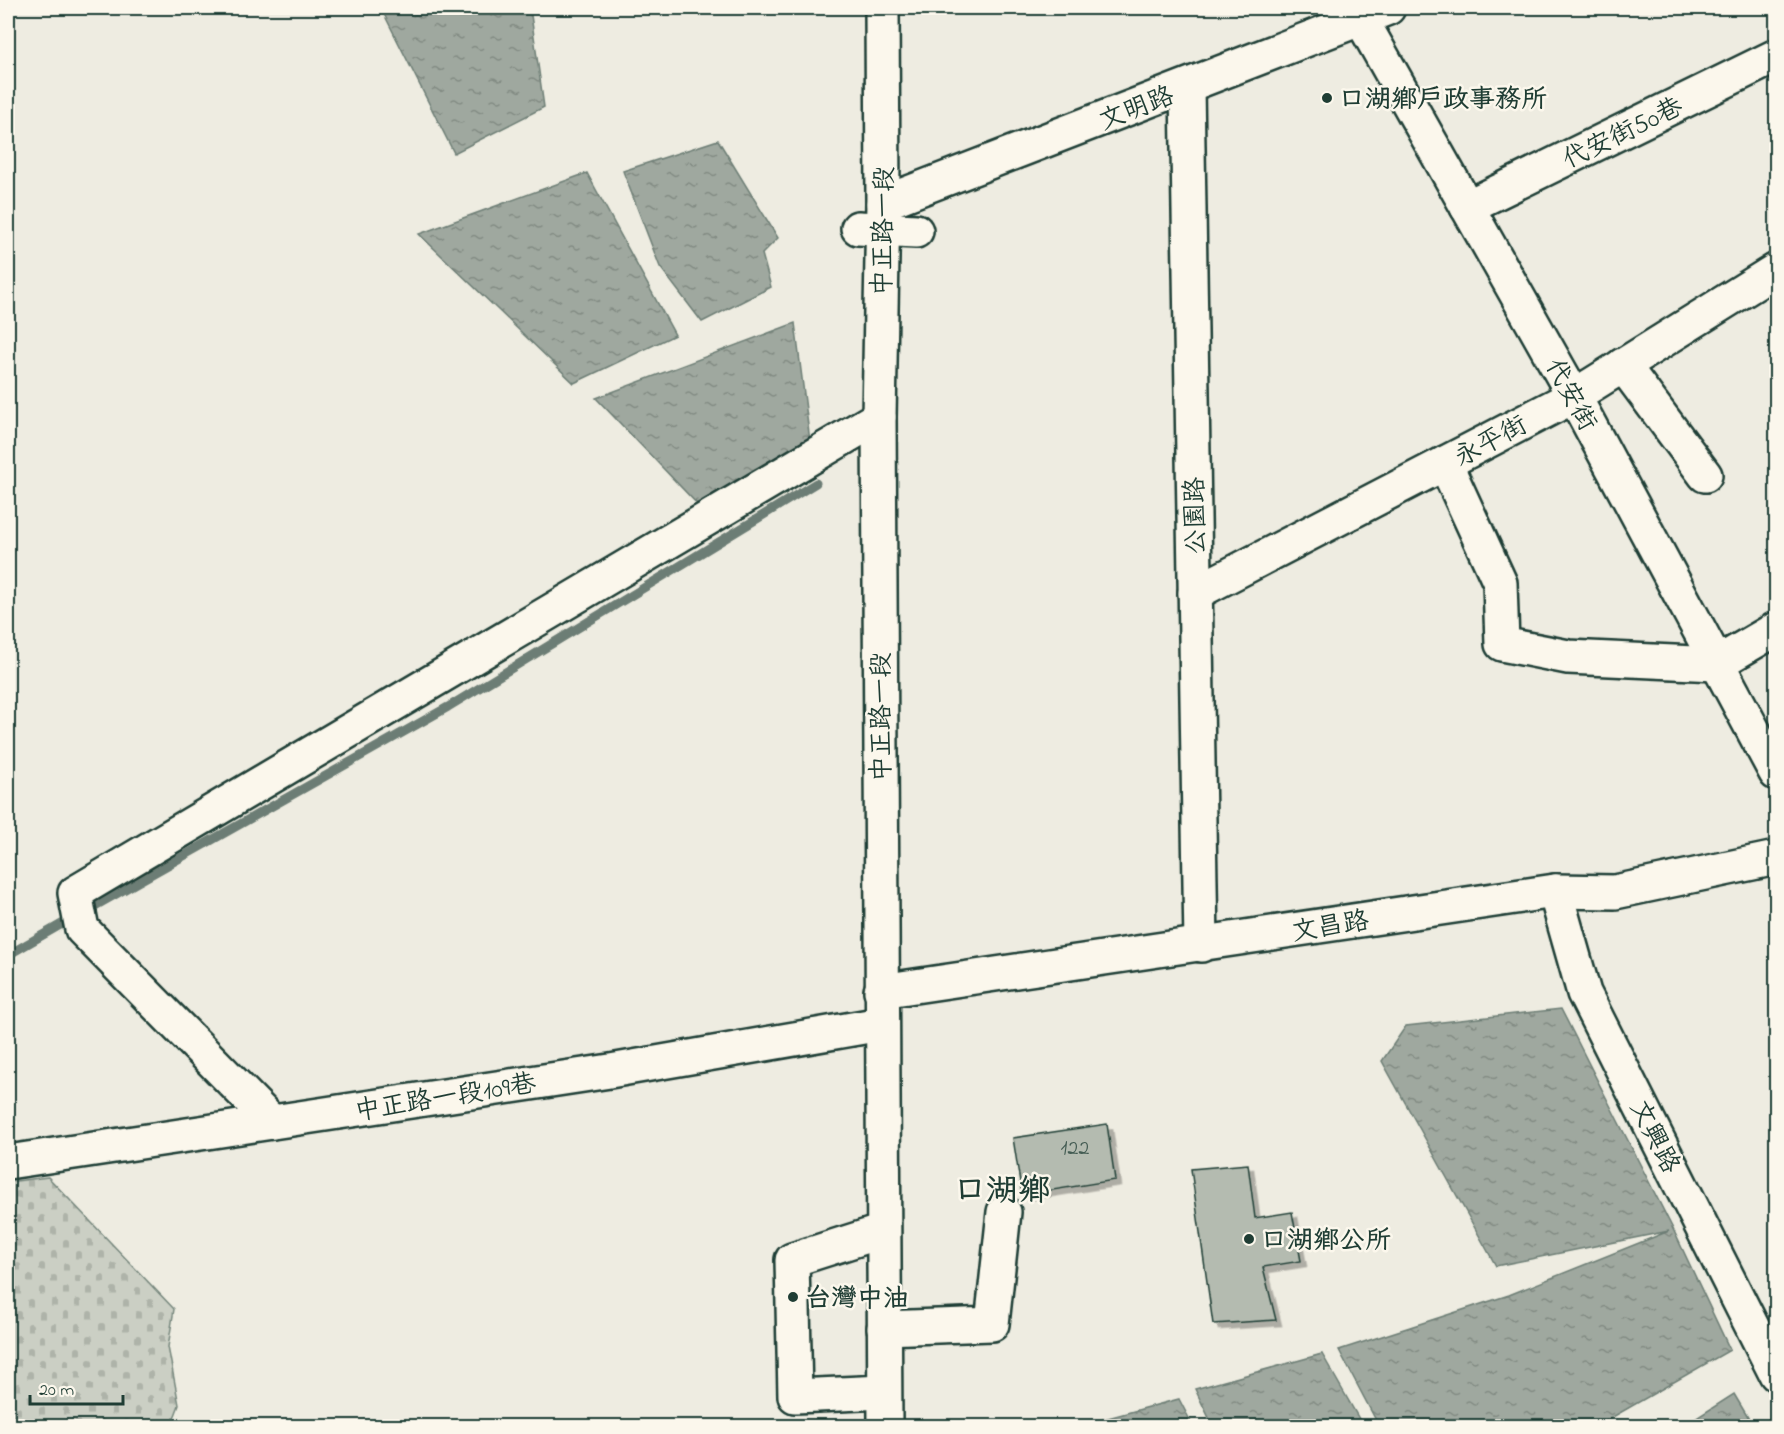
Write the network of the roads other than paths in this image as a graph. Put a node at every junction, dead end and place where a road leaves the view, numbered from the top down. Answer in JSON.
{"nodes":[{"id":1,"x":882,"y":8,"type":"edge"},
{"id":2,"x":1375,"y":13,"type":"edge"},
{"id":3,"x":1776,"y":56,"type":"edge"},
{"id":4,"x":1187,"y":87,"type":"junction"},
{"id":5,"x":1467,"y":207,"type":"junction"},
{"id":6,"x":875,"y":220,"type":"junction"},
{"id":7,"x":916,"y":231,"type":"dead end"},
{"id":8,"x":1776,"y":270,"type":"edge"},
{"id":9,"x":1623,"y":365,"type":"junction"},
{"id":10,"x":1574,"y":396,"type":"junction"},
{"id":11,"x":879,"y":417,"type":"junction"},
{"id":12,"x":1445,"y":463,"type":"junction"},
{"id":13,"x":1705,"y":475,"type":"dead end"},
{"id":14,"x":1195,"y":593,"type":"junction"},
{"id":15,"x":1776,"y":629,"type":"edge"},
{"id":16,"x":1716,"y":664,"type":"junction"},
{"id":17,"x":1776,"y":773,"type":"edge"},
{"id":18,"x":1776,"y":858,"type":"edge"},
{"id":19,"x":1555,"y":891,"type":"junction"},
{"id":20,"x":1201,"y":945,"type":"junction"},
{"id":21,"x":881,"y":991,"type":"junction"},
{"id":22,"x":881,"y":1024,"type":"junction"},
{"id":23,"x":272,"y":1122,"type":"junction"},
{"id":24,"x":8,"y":1162,"type":"edge"},
{"id":25,"x":1004,"y":1212,"type":"dead end"},
{"id":26,"x":883,"y":1231,"type":"junction"},
{"id":27,"x":884,"y":1328,"type":"junction"},
{"id":28,"x":1776,"y":1374,"type":"edge"},
{"id":29,"x":884,"y":1392,"type":"junction"},
{"id":30,"x":885,"y":1426,"type":"edge"}],
"edges":[{"from":1,"to":6,"type":"street","name":"中正路一段"},
{"from":2,"to":4,"type":"street","name":"文明路"},
{"from":2,"to":5,"type":"street","name":"代安街"},
{"from":3,"to":5,"type":"street","name":"代安街50巷"},
{"from":4,"to":6,"type":"street","name":"文明路"},
{"from":4,"to":14,"type":"street","name":"公園路"},
{"from":5,"to":10,"type":"street","name":"代安街"},
{"from":6,"to":7,"type":"street"},
{"from":6,"to":11,"type":"street","name":"中正路一段"},
{"from":8,"to":9,"type":"street","name":"永平街"},
{"from":9,"to":10,"type":"street","name":"永平街"},
{"from":9,"to":13,"type":"street"},
{"from":10,"to":12,"type":"street","name":"永平街"},
{"from":10,"to":16,"type":"street","name":"代安街"},
{"from":11,"to":21,"type":"street","name":"中正路一段"},
{"from":11,"to":23,"type":"street"},
{"from":12,"to":14,"type":"street","name":"永平街"},
{"from":12,"to":16,"type":"street"},
{"from":14,"to":20,"type":"street","name":"公園路"},
{"from":15,"to":16,"type":"street"},
{"from":16,"to":17,"type":"street","name":"代安街"},
{"from":18,"to":19,"type":"street","name":"文昌路"},
{"from":19,"to":20,"type":"street","name":"文昌路"},
{"from":19,"to":28,"type":"street","name":"文興路"},
{"from":20,"to":21,"type":"street","name":"文昌路"},
{"from":21,"to":22,"type":"street","name":"中正路一段"},
{"from":22,"to":23,"type":"street","name":"中正路一段109巷"},
{"from":22,"to":26,"type":"street","name":"中正路一段"},
{"from":23,"to":24,"type":"street","name":"中正路一段109巷"},
{"from":25,"to":27,"type":"street"},
{"from":26,"to":27,"type":"street","name":"中正路一段"},
{"from":26,"to":29,"type":"street"},
{"from":27,"to":29,"type":"street","name":"中正路一段"},
{"from":29,"to":30,"type":"street","name":"中正路一段"}]}
